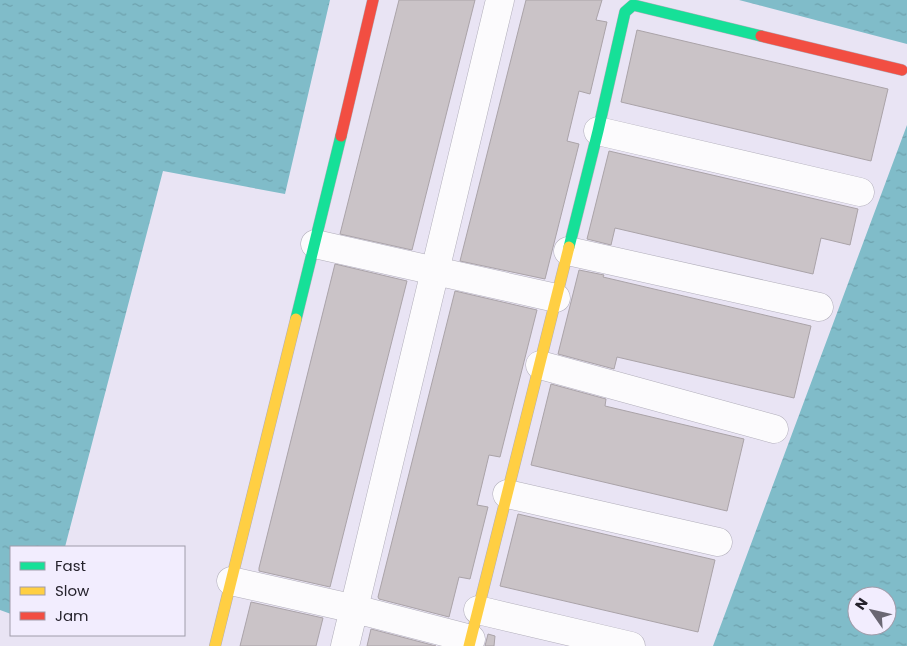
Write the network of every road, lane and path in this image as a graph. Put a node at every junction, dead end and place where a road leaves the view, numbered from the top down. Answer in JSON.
{"nodes":[{"id":1,"x":373,"y":0,"type":"edge"},
{"id":2,"x":500,"y":0,"type":"edge"},
{"id":3,"x":902,"y":70,"type":"dead end"},
{"id":4,"x":598,"y":131,"type":"junction"},
{"id":5,"x":860,"y":192,"type":"dead end"},
{"id":6,"x":315,"y":244,"type":"junction"},
{"id":7,"x":568,"y":251,"type":"junction"},
{"id":8,"x":434,"y":271,"type":"junction"},
{"id":9,"x":556,"y":298,"type":"junction"},
{"id":10,"x":819,"y":307,"type":"dead end"},
{"id":11,"x":540,"y":365,"type":"junction"},
{"id":12,"x":774,"y":429,"type":"dead end"},
{"id":13,"x":507,"y":494,"type":"junction"},
{"id":14,"x":718,"y":542,"type":"dead end"},
{"id":15,"x":231,"y":581,"type":"junction"},
{"id":16,"x":355,"y":609,"type":"junction"},
{"id":17,"x":478,"y":610,"type":"junction"},
{"id":18,"x":470,"y":642,"type":"edge"},
{"id":19,"x":215,"y":646,"type":"edge"},
{"id":20,"x":345,"y":646,"type":"edge"},
{"id":21,"x":631,"y":646,"type":"edge"}],
"edges":[{"from":1,"to":6,"type":"street"},
{"from":2,"to":8,"type":"street"},
{"from":3,"to":4,"type":"street"},
{"from":4,"to":5,"type":"street"},
{"from":4,"to":7,"type":"street"},
{"from":6,"to":8,"type":"street"},
{"from":6,"to":15,"type":"street"},
{"from":7,"to":9,"type":"street"},
{"from":7,"to":10,"type":"street"},
{"from":8,"to":9,"type":"street"},
{"from":8,"to":16,"type":"street"},
{"from":9,"to":11,"type":"street"},
{"from":11,"to":12,"type":"street"},
{"from":11,"to":13,"type":"street"},
{"from":13,"to":14,"type":"street"},
{"from":13,"to":17,"type":"street"},
{"from":15,"to":16,"type":"street"},
{"from":15,"to":19,"type":"street"},
{"from":16,"to":18,"type":"street"},
{"from":16,"to":20,"type":"street"},
{"from":17,"to":18,"type":"street"},
{"from":17,"to":21,"type":"street"}]}
